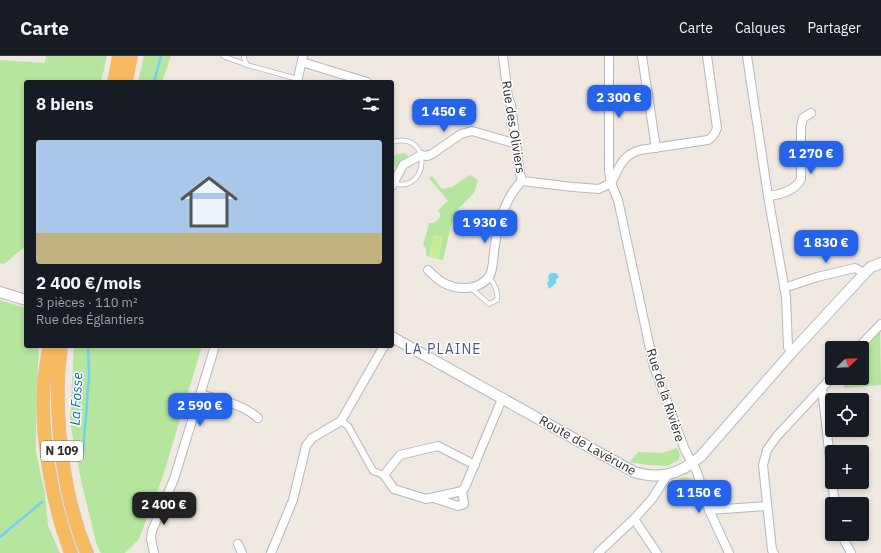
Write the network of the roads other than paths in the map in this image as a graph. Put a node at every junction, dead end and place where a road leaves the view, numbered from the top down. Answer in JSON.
{"nodes":[{"id":1,"x":120,"y":56,"type":"edge"},
{"id":2,"x":131,"y":56,"type":"edge"},
{"id":3,"x":223,"y":56,"type":"edge"},
{"id":4,"x":244,"y":56,"type":"edge"},
{"id":5,"x":502,"y":56,"type":"edge"},
{"id":6,"x":609,"y":56,"type":"edge"},
{"id":7,"x":642,"y":56,"type":"edge"},
{"id":8,"x":706,"y":56,"type":"edge"},
{"id":9,"x":747,"y":56,"type":"edge"},
{"id":10,"x":303,"y":59,"type":"edge"},
{"id":11,"x":247,"y":65,"type":"junction"},
{"id":12,"x":114,"y":80,"type":"edge"},
{"id":13,"x":126,"y":80,"type":"edge"},
{"id":14,"x":297,"y":80,"type":"edge"},
{"id":15,"x":361,"y":80,"type":"edge"},
{"id":16,"x":811,"y":113,"type":"dead end"},
{"id":17,"x":394,"y":142,"type":"edge"},
{"id":18,"x":517,"y":144,"type":"junction"},
{"id":19,"x":656,"y":148,"type":"junction"},
{"id":20,"x":421,"y":155,"type":"junction"},
{"id":21,"x":522,"y":181,"type":"junction"},
{"id":22,"x":394,"y":182,"type":"edge"},
{"id":23,"x":611,"y":183,"type":"junction"},
{"id":24,"x":394,"y":184,"type":"edge"},
{"id":25,"x":768,"y":196,"type":"junction"},
{"id":26,"x":881,"y":263,"type":"edge"},
{"id":27,"x":428,"y":270,"type":"dead end"},
{"id":28,"x":864,"y":273,"type":"junction"},
{"id":29,"x":489,"y":276,"type":"junction"},
{"id":30,"x":471,"y":287,"type":"junction"},
{"id":31,"x":784,"y":288,"type":"junction"},
{"id":32,"x":0,"y":292,"type":"edge"},
{"id":33,"x":24,"y":300,"type":"edge"},
{"id":34,"x":881,"y":324,"type":"edge"},
{"id":35,"x":394,"y":338,"type":"edge"},
{"id":36,"x":865,"y":341,"type":"edge"},
{"id":37,"x":49,"y":348,"type":"edge"},
{"id":38,"x":61,"y":348,"type":"edge"},
{"id":39,"x":214,"y":348,"type":"edge"},
{"id":40,"x":383,"y":348,"type":"edge"},
{"id":41,"x":792,"y":352,"type":"junction"},
{"id":42,"x":825,"y":385,"type":"edge"},
{"id":43,"x":822,"y":388,"type":"junction"},
{"id":44,"x":200,"y":394,"type":"junction"},
{"id":45,"x":502,"y":399,"type":"junction"},
{"id":46,"x":258,"y":418,"type":"dead end"},
{"id":47,"x":342,"y":421,"type":"junction"},
{"id":48,"x":828,"y":445,"type":"edge"},
{"id":49,"x":692,"y":464,"type":"junction"},
{"id":50,"x":475,"y":465,"type":"junction"},
{"id":51,"x":668,"y":474,"type":"junction"},
{"id":52,"x":384,"y":475,"type":"junction"},
{"id":53,"x":462,"y":491,"type":"junction"},
{"id":54,"x":433,"y":497,"type":"junction"},
{"id":55,"x":767,"y":506,"type":"junction"},
{"id":56,"x":708,"y":510,"type":"junction"},
{"id":57,"x":634,"y":519,"type":"junction"},
{"id":58,"x":845,"y":541,"type":"edge"},
{"id":59,"x":238,"y":544,"type":"dead end"},
{"id":60,"x":71,"y":553,"type":"edge"},
{"id":61,"x":87,"y":553,"type":"edge"},
{"id":62,"x":154,"y":553,"type":"edge"},
{"id":63,"x":242,"y":553,"type":"edge"},
{"id":64,"x":271,"y":553,"type":"edge"},
{"id":65,"x":598,"y":553,"type":"edge"},
{"id":66,"x":657,"y":553,"type":"edge"},
{"id":67,"x":729,"y":553,"type":"edge"},
{"id":68,"x":774,"y":553,"type":"edge"},
{"id":69,"x":851,"y":553,"type":"edge"}],
"edges":[{"from":1,"to":12,"type":"highway"},
{"from":2,"to":13,"type":"highway"},
{"from":3,"to":11,"type":"lane"},
{"from":4,"to":11,"type":"lane"},
{"from":5,"to":18,"type":"street","name":"Rue des Oliviers"},
{"from":6,"to":23,"type":"street","name":"Rue de la Rivière"},
{"from":7,"to":19,"type":"street"},
{"from":8,"to":19,"type":"street"},
{"from":9,"to":25,"type":"street"},
{"from":10,"to":14,"type":"street"},
{"from":10,"to":15,"type":"street"},
{"from":11,"to":14,"type":"lane"},
{"from":16,"to":25,"type":"street"},
{"from":17,"to":20,"type":"lane"},
{"from":18,"to":20,"type":"street"},
{"from":18,"to":21,"type":"street","name":"Rue des Oliviers"},
{"from":19,"to":23,"type":"street"},
{"from":20,"to":22,"type":"street"},
{"from":20,"to":24,"type":"lane"},
{"from":21,"to":23,"type":"street","name":"Rue des Oliviers"},
{"from":21,"to":29,"type":"street"},
{"from":23,"to":49,"type":"street","name":"Rue de la Rivière"},
{"from":25,"to":31,"type":"street"},
{"from":26,"to":28,"type":"street","name":"Route de Lavérune"},
{"from":27,"to":30,"type":"street"},
{"from":28,"to":31,"type":"street"},
{"from":28,"to":41,"type":"street","name":"Route de Lavérune"},
{"from":29,"to":30,"type":"street"},
{"from":29,"to":30,"type":"lane"},
{"from":31,"to":41,"type":"street"},
{"from":32,"to":33,"type":"street"},
{"from":34,"to":36,"type":"street"},
{"from":35,"to":45,"type":"street","name":"Route de Lavérune"},
{"from":37,"to":60,"type":"highway","number":"N 109"},
{"from":38,"to":61,"type":"highway","number":"N 109"},
{"from":39,"to":44,"type":"street"},
{"from":40,"to":47,"type":"street"},
{"from":41,"to":49,"type":"street","name":"Route de Lavérune"},
{"from":42,"to":43,"type":"street"},
{"from":43,"to":48,"type":"street"},
{"from":43,"to":55,"type":"street"},
{"from":44,"to":46,"type":"street"},
{"from":44,"to":62,"type":"street"},
{"from":45,"to":50,"type":"street"},
{"from":45,"to":51,"type":"street","name":"Route de Lavérune"},
{"from":47,"to":52,"type":"street"},
{"from":47,"to":64,"type":"street"},
{"from":49,"to":51,"type":"street","name":"Route de Lavérune"},
{"from":49,"to":56,"type":"street","name":"Rue de la Rivière"},
{"from":50,"to":52,"type":"street"},
{"from":50,"to":53,"type":"street"},
{"from":51,"to":57,"type":"street"},
{"from":52,"to":54,"type":"street"},
{"from":53,"to":54,"type":"street"},
{"from":53,"to":54,"type":"street"},
{"from":55,"to":56,"type":"street"},
{"from":55,"to":68,"type":"street"},
{"from":56,"to":67,"type":"street","name":"Rue de la Rivière"},
{"from":57,"to":65,"type":"street"},
{"from":57,"to":66,"type":"street"},
{"from":58,"to":69,"type":"street"},
{"from":59,"to":63,"type":"street"}]}
